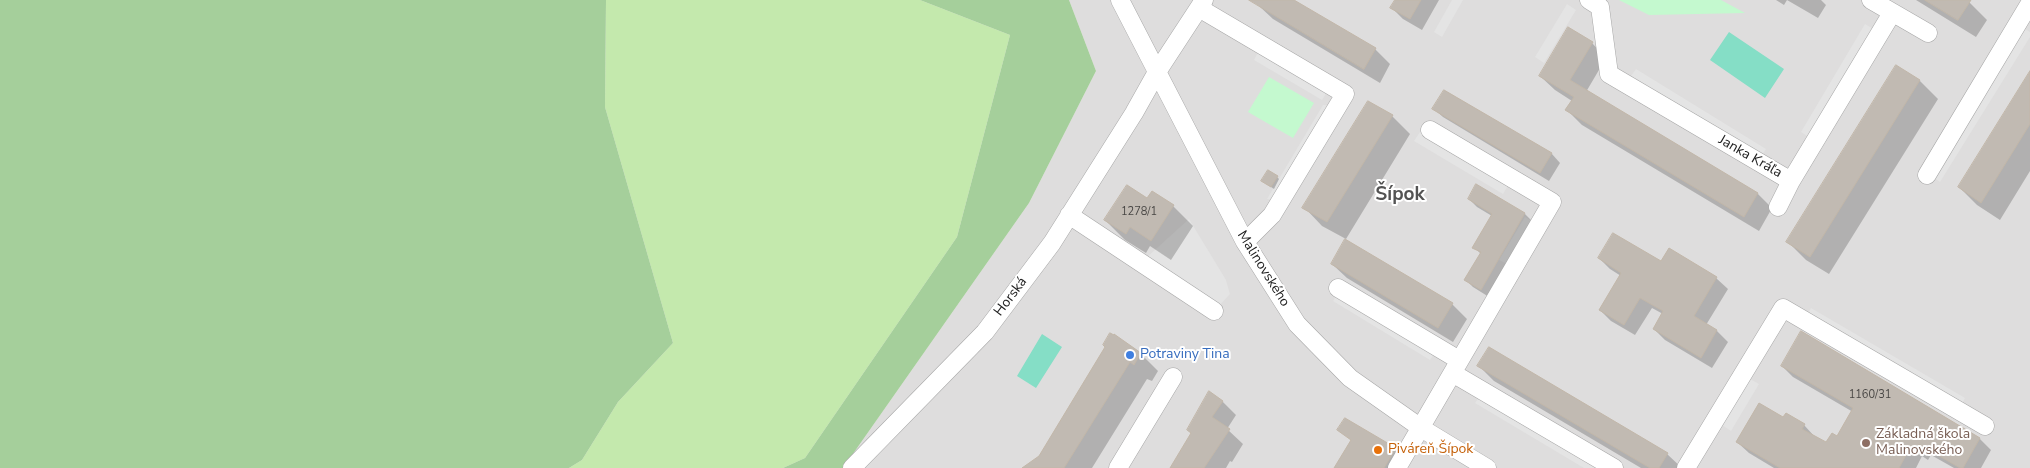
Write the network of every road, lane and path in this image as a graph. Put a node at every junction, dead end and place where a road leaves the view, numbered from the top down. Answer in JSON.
{"nodes":[{"id":1,"x":1120,"y":0,"type":"edge"},
{"id":2,"x":1589,"y":0,"type":"edge"},
{"id":3,"x":1871,"y":0,"type":"edge"},
{"id":4,"x":2030,"y":3,"type":"edge"},
{"id":5,"x":1202,"y":4,"type":"edge"},
{"id":6,"x":1892,"y":13,"type":"junction"},
{"id":7,"x":1928,"y":33,"type":"dead end"},
{"id":8,"x":1157,"y":72,"type":"junction"},
{"id":9,"x":1172,"y":102,"type":"junction"},
{"id":10,"x":1140,"y":103,"type":"junction"},
{"id":11,"x":1430,"y":130,"type":"dead end"},
{"id":12,"x":1926,"y":176,"type":"dead end"},
{"id":13,"x":1791,"y":181,"type":"junction"},
{"id":14,"x":1778,"y":207,"type":"dead end"},
{"id":15,"x":1070,"y":215,"type":"junction"},
{"id":16,"x":1245,"y":242,"type":"junction"},
{"id":17,"x":1338,"y":288,"type":"dead end"},
{"id":18,"x":1214,"y":311,"type":"dead end"},
{"id":19,"x":1456,"y":367,"type":"junction"},
{"id":20,"x":1173,"y":377,"type":"dead end"},
{"id":21,"x":1985,"y":426,"type":"dead end"},
{"id":22,"x":1421,"y":428,"type":"junction"},
{"id":23,"x":852,"y":468,"type":"edge"},
{"id":24,"x":1118,"y":468,"type":"edge"},
{"id":25,"x":1397,"y":468,"type":"edge"},
{"id":26,"x":1487,"y":468,"type":"edge"},
{"id":27,"x":1614,"y":468,"type":"edge"},
{"id":28,"x":1686,"y":468,"type":"edge"}],
"edges":[{"from":1,"to":8,"type":"street","name":"Malinovského"},
{"from":2,"to":13,"type":"street","name":"Janka Kráľa"},
{"from":3,"to":6,"type":"street"},
{"from":4,"to":12,"type":"street"},
{"from":5,"to":8,"type":"street","name":"Horská"},
{"from":5,"to":16,"type":"street"},
{"from":6,"to":7,"type":"street"},
{"from":6,"to":13,"type":"street","name":"Janka Kráľa"},
{"from":8,"to":9,"type":"street","name":"Malinovského"},
{"from":8,"to":10,"type":"street","name":"Horská"},
{"from":9,"to":10,"type":"street"},
{"from":9,"to":16,"type":"street","name":"Malinovského"},
{"from":10,"to":15,"type":"street","name":"Horská"},
{"from":11,"to":19,"type":"street"},
{"from":13,"to":14,"type":"street"},
{"from":15,"to":18,"type":"street"},
{"from":15,"to":23,"type":"street","name":"Horská"},
{"from":16,"to":22,"type":"street","name":"Malinovského"},
{"from":17,"to":19,"type":"street"},
{"from":19,"to":22,"type":"street"},
{"from":19,"to":27,"type":"street"},
{"from":20,"to":24,"type":"street"},
{"from":21,"to":28,"type":"street"},
{"from":22,"to":25,"type":"street"},
{"from":22,"to":26,"type":"street","name":"Malinovského"}]}
